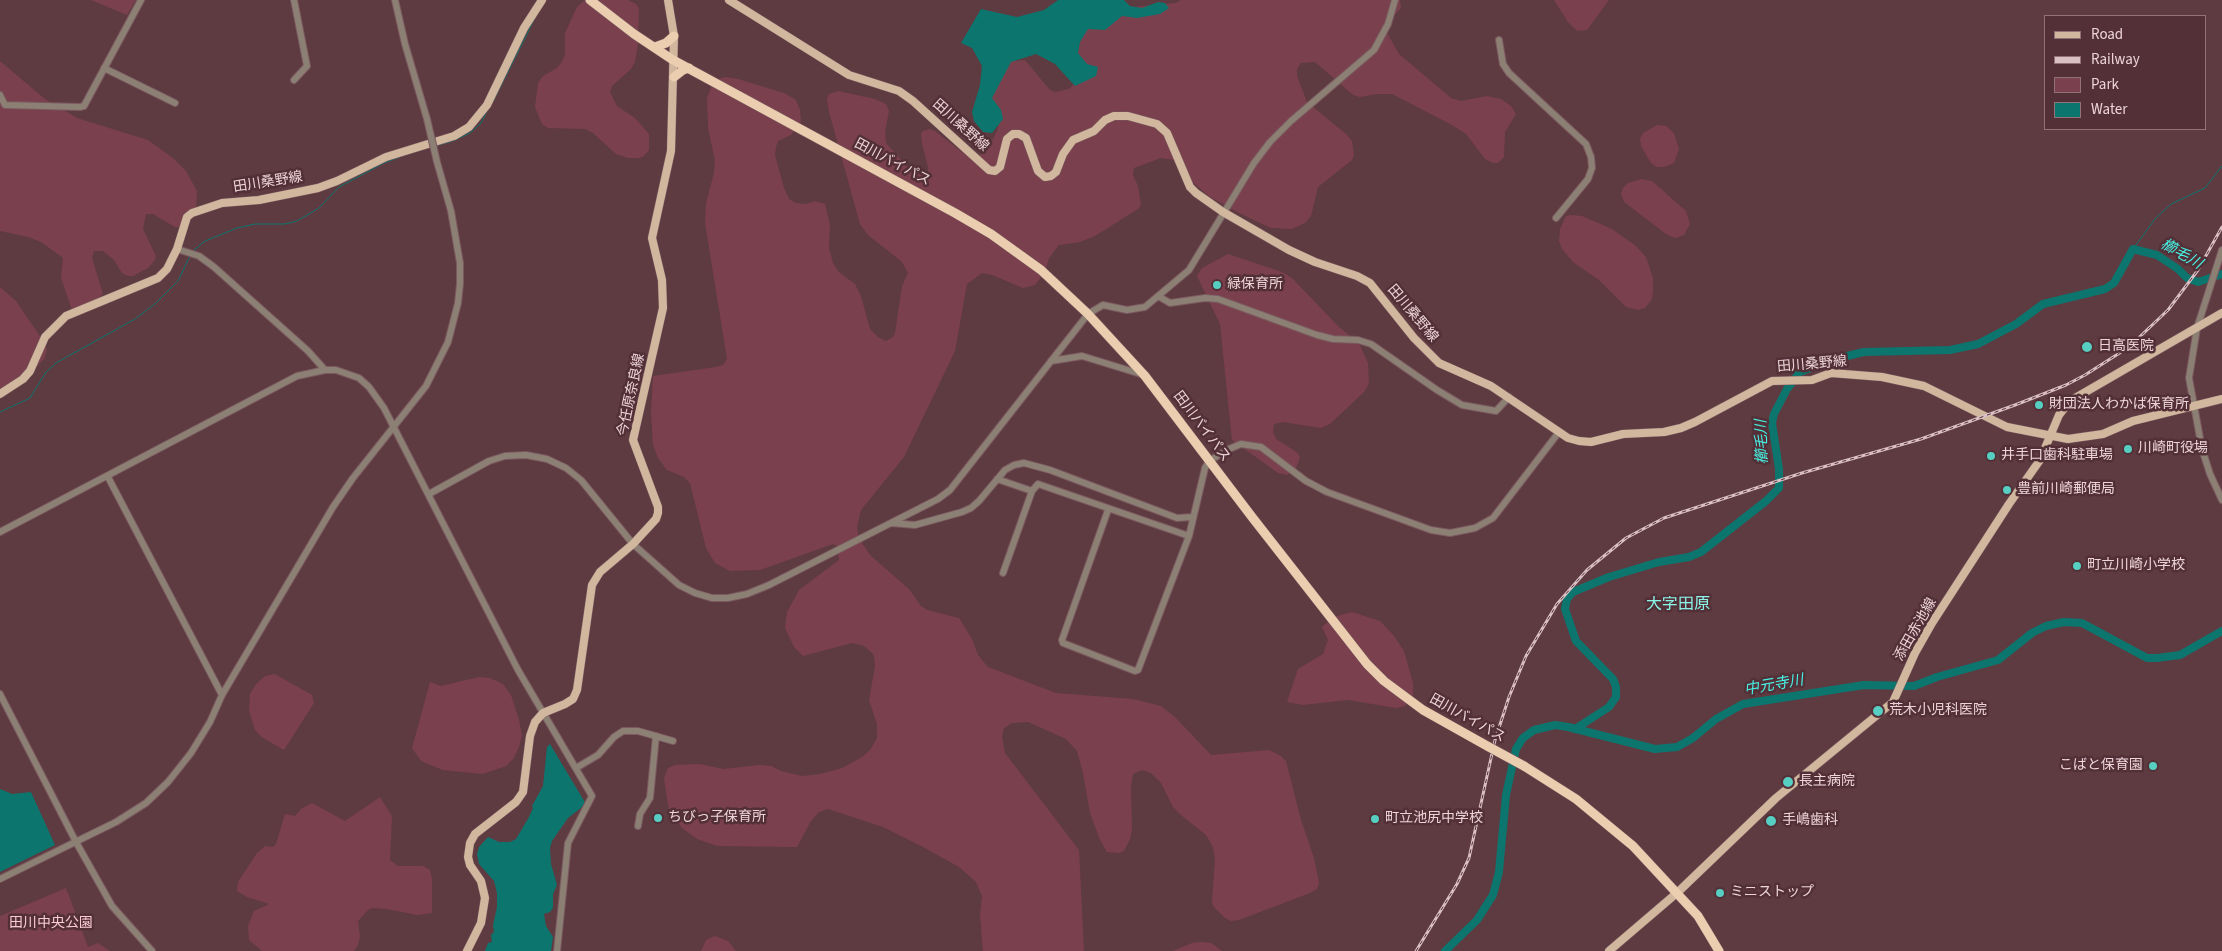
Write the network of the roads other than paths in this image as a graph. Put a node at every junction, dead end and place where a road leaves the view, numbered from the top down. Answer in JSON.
{"nodes":[{"id":1,"x":141,"y":0,"type":"edge"},
{"id":2,"x":294,"y":0,"type":"edge"},
{"id":3,"x":395,"y":0,"type":"edge"},
{"id":4,"x":542,"y":0,"type":"edge"},
{"id":5,"x":590,"y":0,"type":"edge"},
{"id":6,"x":668,"y":0,"type":"edge"},
{"id":7,"x":729,"y":0,"type":"edge"},
{"id":8,"x":1395,"y":0,"type":"edge"},
{"id":9,"x":674,"y":36,"type":"junction"},
{"id":10,"x":1499,"y":40,"type":"dead end"},
{"id":11,"x":655,"y":47,"type":"junction"},
{"id":12,"x":674,"y":60,"type":"junction"},
{"id":13,"x":104,"y":68,"type":"junction"},
{"id":14,"x":689,"y":68,"type":"junction"},
{"id":15,"x":674,"y":77,"type":"junction"},
{"id":16,"x":294,"y":80,"type":"dead end"},
{"id":17,"x":0,"y":95,"type":"edge"},
{"id":18,"x":175,"y":103,"type":"dead end"},
{"id":19,"x":3,"y":105,"type":"edge"},
{"id":20,"x":1223,"y":212,"type":"junction"},
{"id":21,"x":1556,"y":218,"type":"dead end"},
{"id":22,"x":177,"y":249,"type":"junction"},
{"id":23,"x":2222,"y":250,"type":"edge"},
{"id":24,"x":1158,"y":296,"type":"junction"},
{"id":25,"x":2222,"y":313,"type":"edge"},
{"id":26,"x":1088,"y":314,"type":"junction"},
{"id":27,"x":2197,"y":328,"type":"junction"},
{"id":28,"x":1051,"y":361,"type":"junction"},
{"id":29,"x":325,"y":370,"type":"junction"},
{"id":30,"x":1146,"y":376,"type":"junction"},
{"id":31,"x":0,"y":394,"type":"edge"},
{"id":32,"x":1509,"y":397,"type":"junction"},
{"id":33,"x":2222,"y":399,"type":"edge"},
{"id":34,"x":2193,"y":406,"type":"junction"},
{"id":35,"x":394,"y":426,"type":"junction"},
{"id":36,"x":1559,"y":432,"type":"junction"},
{"id":37,"x":2050,"y":437,"type":"junction"},
{"id":38,"x":1209,"y":461,"type":"junction"},
{"id":39,"x":108,"y":477,"type":"junction"},
{"id":40,"x":998,"y":479,"type":"junction"},
{"id":41,"x":1032,"y":491,"type":"junction"},
{"id":42,"x":429,"y":494,"type":"junction"},
{"id":43,"x":2222,"y":500,"type":"edge"},
{"id":44,"x":1108,"y":510,"type":"junction"},
{"id":45,"x":1192,"y":517,"type":"junction"},
{"id":46,"x":891,"y":523,"type":"junction"},
{"id":47,"x":0,"y":532,"type":"edge"},
{"id":48,"x":1189,"y":536,"type":"junction"},
{"id":49,"x":633,"y":544,"type":"junction"},
{"id":50,"x":1002,"y":572,"type":"dead end"},
{"id":51,"x":222,"y":695,"type":"junction"},
{"id":52,"x":1,"y":697,"type":"edge"},
{"id":53,"x":543,"y":713,"type":"junction"},
{"id":54,"x":656,"y":736,"type":"junction"},
{"id":55,"x":673,"y":741,"type":"dead end"},
{"id":56,"x":576,"y":768,"type":"junction"},
{"id":57,"x":638,"y":826,"type":"dead end"},
{"id":58,"x":76,"y":842,"type":"junction"},
{"id":59,"x":0,"y":879,"type":"edge"},
{"id":60,"x":1678,"y":892,"type":"junction"},
{"id":61,"x":152,"y":951,"type":"edge"},
{"id":62,"x":467,"y":951,"type":"edge"},
{"id":63,"x":557,"y":951,"type":"edge"},
{"id":64,"x":1608,"y":951,"type":"edge"},
{"id":65,"x":1719,"y":951,"type":"edge"}],
"edges":[{"from":1,"to":13,"type":"street"},
{"from":2,"to":16,"type":"street"},
{"from":3,"to":35,"type":"street","bridge":true},
{"from":4,"to":22,"type":"main road","name":"田川桑野線"},
{"from":5,"to":11,"type":"highway","name":"田川バイパス"},
{"from":6,"to":9,"type":"main road","name":"今任原奈良線"},
{"from":7,"to":20,"type":"main road","name":"田川桑野線"},
{"from":8,"to":20,"type":"street"},
{"from":9,"to":11,"type":"highway"},
{"from":9,"to":12,"type":"main road","name":"今任原奈良線"},
{"from":10,"to":21,"type":"street"},
{"from":11,"to":12,"type":"highway","name":"田川バイパス"},
{"from":12,"to":14,"type":"highway","name":"田川バイパス"},
{"from":12,"to":15,"type":"main road","name":"今任原奈良線"},
{"from":13,"to":18,"type":"street"},
{"from":13,"to":19,"type":"street"},
{"from":14,"to":15,"type":"highway"},
{"from":14,"to":26,"type":"highway","name":"田川バイパス"},
{"from":15,"to":49,"type":"main road","name":"今任原奈良線"},
{"from":17,"to":19,"type":"street"},
{"from":20,"to":24,"type":"street"},
{"from":20,"to":32,"type":"main road","name":"田川桑野線"},
{"from":22,"to":29,"type":"street"},
{"from":22,"to":31,"type":"main road","name":"田川桑野線"},
{"from":23,"to":27,"type":"street"},
{"from":24,"to":26,"type":"street"},
{"from":24,"to":32,"type":"street"},
{"from":25,"to":27,"type":"main road","name":"添田赤池線"},
{"from":26,"to":28,"type":"street"},
{"from":26,"to":30,"type":"highway","name":"田川バイパス"},
{"from":27,"to":34,"type":"street"},
{"from":27,"to":37,"type":"main road","name":"添田赤池線"},
{"from":28,"to":30,"type":"street"},
{"from":28,"to":46,"type":"street"},
{"from":29,"to":35,"type":"street"},
{"from":29,"to":39,"type":"street"},
{"from":30,"to":38,"type":"highway","name":"田川バイパス"},
{"from":32,"to":36,"type":"main road","name":"田川桑野線"},
{"from":33,"to":34,"type":"main road","name":"田川桑野線"},
{"from":34,"to":37,"type":"main road","name":"田川桑野線"},
{"from":34,"to":43,"type":"street"},
{"from":35,"to":42,"type":"street"},
{"from":35,"to":51,"type":"street"},
{"from":36,"to":37,"type":"main road","name":"田川桑野線"},
{"from":36,"to":38,"type":"street"},
{"from":37,"to":60,"type":"main road","name":"添田赤池線"},
{"from":38,"to":45,"type":"street"},
{"from":38,"to":60,"type":"highway","name":"田川バイパス","bridge":true},
{"from":39,"to":47,"type":"street"},
{"from":39,"to":51,"type":"street"},
{"from":40,"to":41,"type":"street"},
{"from":40,"to":45,"type":"street"},
{"from":40,"to":46,"type":"street"},
{"from":41,"to":44,"type":"street"},
{"from":41,"to":50,"type":"street"},
{"from":42,"to":49,"type":"street"},
{"from":42,"to":53,"type":"street"},
{"from":44,"to":48,"type":"street"},
{"from":44,"to":48,"type":"street"},
{"from":45,"to":48,"type":"street"},
{"from":46,"to":49,"type":"street"},
{"from":49,"to":53,"type":"main road","name":"今任原奈良線"},
{"from":51,"to":58,"type":"street"},
{"from":52,"to":58,"type":"street"},
{"from":53,"to":56,"type":"street"},
{"from":53,"to":62,"type":"main road"},
{"from":54,"to":55,"type":"street"},
{"from":54,"to":56,"type":"street"},
{"from":54,"to":57,"type":"street"},
{"from":56,"to":63,"type":"street"},
{"from":58,"to":59,"type":"street"},
{"from":58,"to":61,"type":"street"},
{"from":60,"to":64,"type":"main road","name":"添田赤池線"},
{"from":60,"to":65,"type":"highway","name":"田川バイパス"}]}
